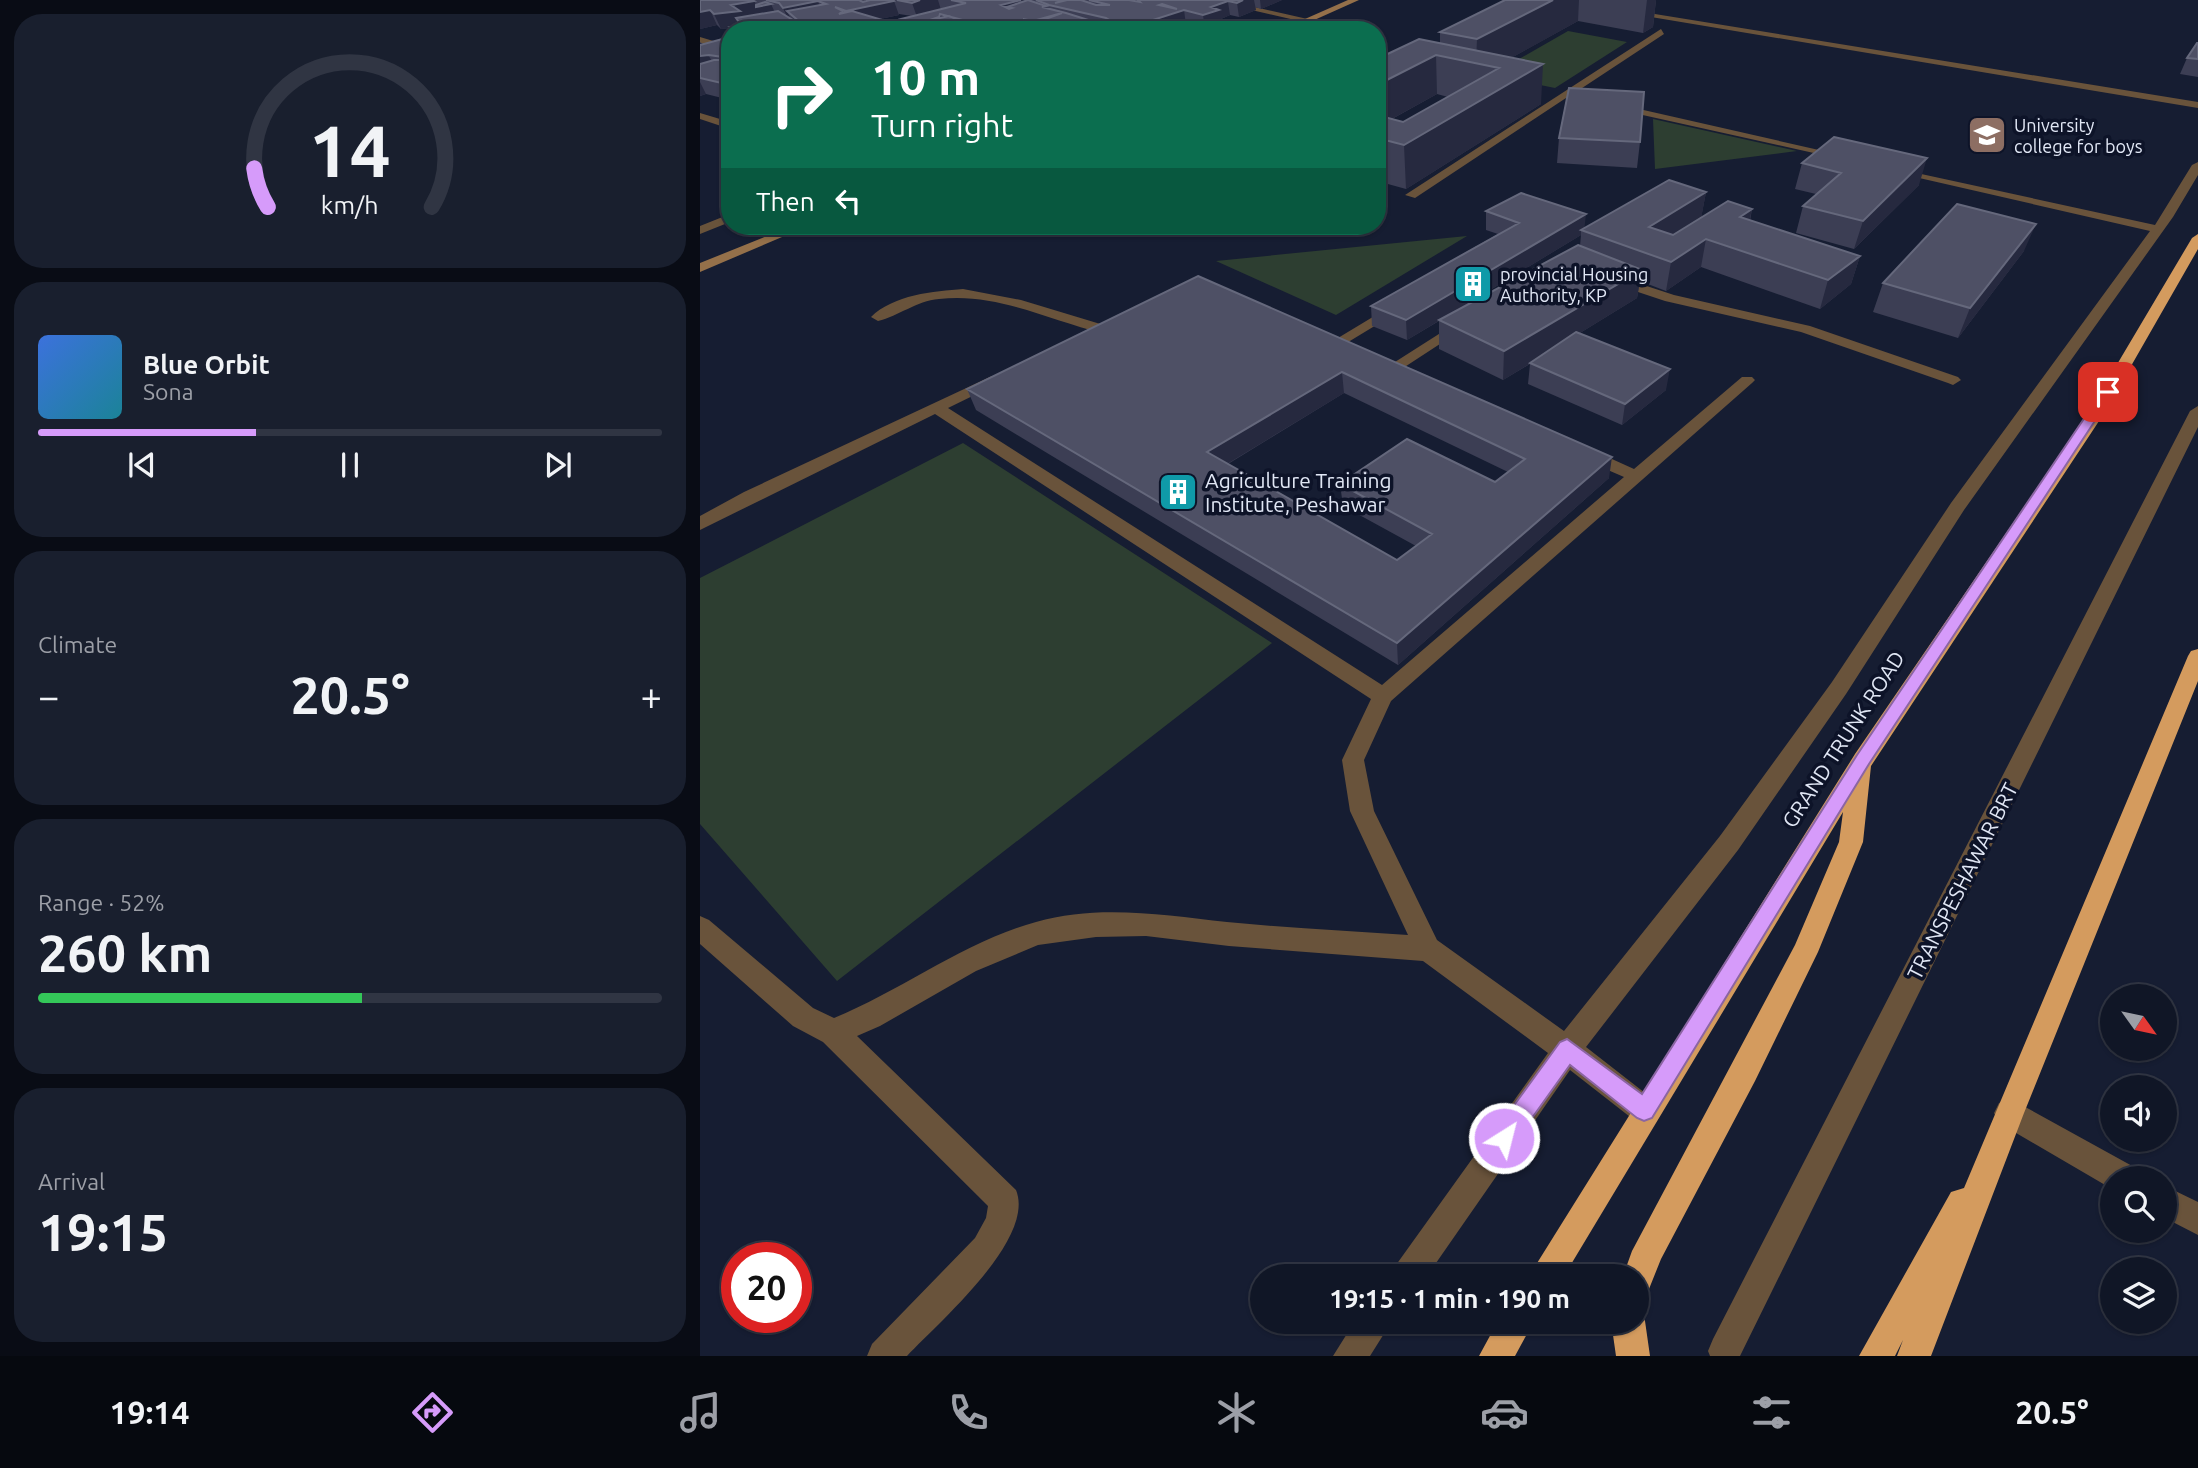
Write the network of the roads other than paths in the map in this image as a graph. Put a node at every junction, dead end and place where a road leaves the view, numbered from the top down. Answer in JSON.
{"nodes":[{"id":1,"x":1212,"y":0,"type":"edge"},
{"id":2,"x":1355,"y":0,"type":"edge"},
{"id":3,"x":1612,"y":9,"type":"dead end"},
{"id":4,"x":1308,"y":20,"type":"joint"},
{"id":5,"x":1661,"y":32,"type":"dead end"},
{"id":6,"x":700,"y":40,"type":"edge"},
{"id":7,"x":721,"y":46,"type":"edge"},
{"id":8,"x":1543,"y":97,"type":"dead end"},
{"id":9,"x":1560,"y":98,"type":"junction"},
{"id":10,"x":2198,"y":105,"type":"edge"},
{"id":11,"x":700,"y":116,"type":"edge"},
{"id":12,"x":721,"y":123,"type":"edge"},
{"id":13,"x":1858,"y":162,"type":"edge"},
{"id":14,"x":2198,"y":165,"type":"edge"},
{"id":15,"x":1884,"y":167,"type":"edge"},
{"id":16,"x":1411,"y":195,"type":"edge"},
{"id":17,"x":721,"y":222,"type":"edge"},
{"id":18,"x":2157,"y":229,"type":"junction"},
{"id":19,"x":700,"y":230,"type":"edge"},
{"id":20,"x":780,"y":235,"type":"edge"},
{"id":21,"x":2198,"y":238,"type":"edge"},
{"id":22,"x":700,"y":268,"type":"edge"},
{"id":23,"x":1595,"y":273,"type":"edge"},
{"id":24,"x":1405,"y":301,"type":"edge"},
{"id":25,"x":1480,"y":312,"type":"edge"},
{"id":26,"x":878,"y":317,"type":"dead end"},
{"id":27,"x":1078,"y":340,"type":"edge"},
{"id":28,"x":1357,"y":354,"type":"edge"},
{"id":29,"x":1392,"y":369,"type":"edge"},
{"id":30,"x":1007,"y":374,"type":"edge"},
{"id":31,"x":1747,"y":380,"type":"dead end"},
{"id":32,"x":1953,"y":380,"type":"dead end"},
{"id":33,"x":937,"y":408,"type":"junction"},
{"id":34,"x":2198,"y":411,"type":"edge"},
{"id":35,"x":1577,"y":450,"type":"edge"},
{"id":36,"x":1638,"y":477,"type":"junction"},
{"id":37,"x":700,"y":524,"type":"edge"},
{"id":38,"x":2198,"y":656,"type":"edge"},
{"id":39,"x":1383,"y":696,"type":"junction"},
{"id":40,"x":1863,"y":760,"type":"junction"},
{"id":41,"x":700,"y":928,"type":"edge"},
{"id":42,"x":1428,"y":948,"type":"junction"},
{"id":43,"x":833,"y":1032,"type":"junction"},
{"id":44,"x":1567,"y":1050,"type":"junction"},
{"id":45,"x":1644,"y":1110,"type":"junction"},
{"id":46,"x":2005,"y":1123,"type":"junction"},
{"id":47,"x":2100,"y":1167,"type":"edge"},
{"id":48,"x":2177,"y":1208,"type":"edge"},
{"id":49,"x":2198,"y":1219,"type":"edge"},
{"id":50,"x":1415,"y":1264,"type":"edge"},
{"id":51,"x":1552,"y":1264,"type":"edge"},
{"id":52,"x":1643,"y":1264,"type":"edge"},
{"id":53,"x":1366,"y":1334,"type":"edge"},
{"id":54,"x":1509,"y":1334,"type":"edge"},
{"id":55,"x":1630,"y":1334,"type":"edge"},
{"id":56,"x":1725,"y":1351,"type":"dead end"},
{"id":57,"x":884,"y":1356,"type":"edge"},
{"id":58,"x":1350,"y":1356,"type":"edge"},
{"id":59,"x":1496,"y":1356,"type":"edge"},
{"id":60,"x":1633,"y":1356,"type":"edge"},
{"id":61,"x":1876,"y":1356,"type":"edge"},
{"id":62,"x":1914,"y":1356,"type":"edge"}],
"edges":[{"from":1,"to":4,"type":"street"},
{"from":2,"to":4,"type":"street"},
{"from":3,"to":10,"type":"street"},
{"from":5,"to":9,"type":"street"},
{"from":6,"to":7,"type":"street"},
{"from":8,"to":9,"type":"street"},
{"from":9,"to":13,"type":"street"},
{"from":9,"to":16,"type":"street"},
{"from":11,"to":12,"type":"street"},
{"from":14,"to":18,"type":"street"},
{"from":15,"to":18,"type":"street"},
{"from":17,"to":19,"type":"street"},
{"from":18,"to":44,"type":"street"},
{"from":20,"to":22,"type":"street"},
{"from":21,"to":40,"type":"highway","name":"GRAND TRUNK ROAD"},
{"from":23,"to":32,"type":"street"},
{"from":24,"to":28,"type":"street"},
{"from":25,"to":29,"type":"street"},
{"from":26,"to":27,"type":"street"},
{"from":30,"to":33,"type":"street"},
{"from":31,"to":36,"type":"street"},
{"from":33,"to":37,"type":"street"},
{"from":33,"to":39,"type":"street"},
{"from":34,"to":56,"type":"street","name":"TRANSPESHAWAR BRT"},
{"from":35,"to":36,"type":"street"},
{"from":36,"to":39,"type":"street"},
{"from":38,"to":46,"type":"highway"},
{"from":39,"to":42,"type":"street"},
{"from":40,"to":45,"type":"highway","name":"GRAND TRUNK ROAD"},
{"from":40,"to":52,"type":"highway"},
{"from":41,"to":43,"type":"street"},
{"from":42,"to":43,"type":"street"},
{"from":42,"to":44,"type":"street"},
{"from":43,"to":57,"type":"street"},
{"from":44,"to":45,"type":"street"},
{"from":44,"to":50,"type":"street"},
{"from":45,"to":51,"type":"highway","name":"GRAND TRUNK ROAD"},
{"from":46,"to":47,"type":"street"},
{"from":46,"to":61,"type":"highway"},
{"from":46,"to":62,"type":"highway"},
{"from":48,"to":49,"type":"street"},
{"from":53,"to":58,"type":"street"},
{"from":54,"to":59,"type":"highway"},
{"from":55,"to":60,"type":"highway"}]}
